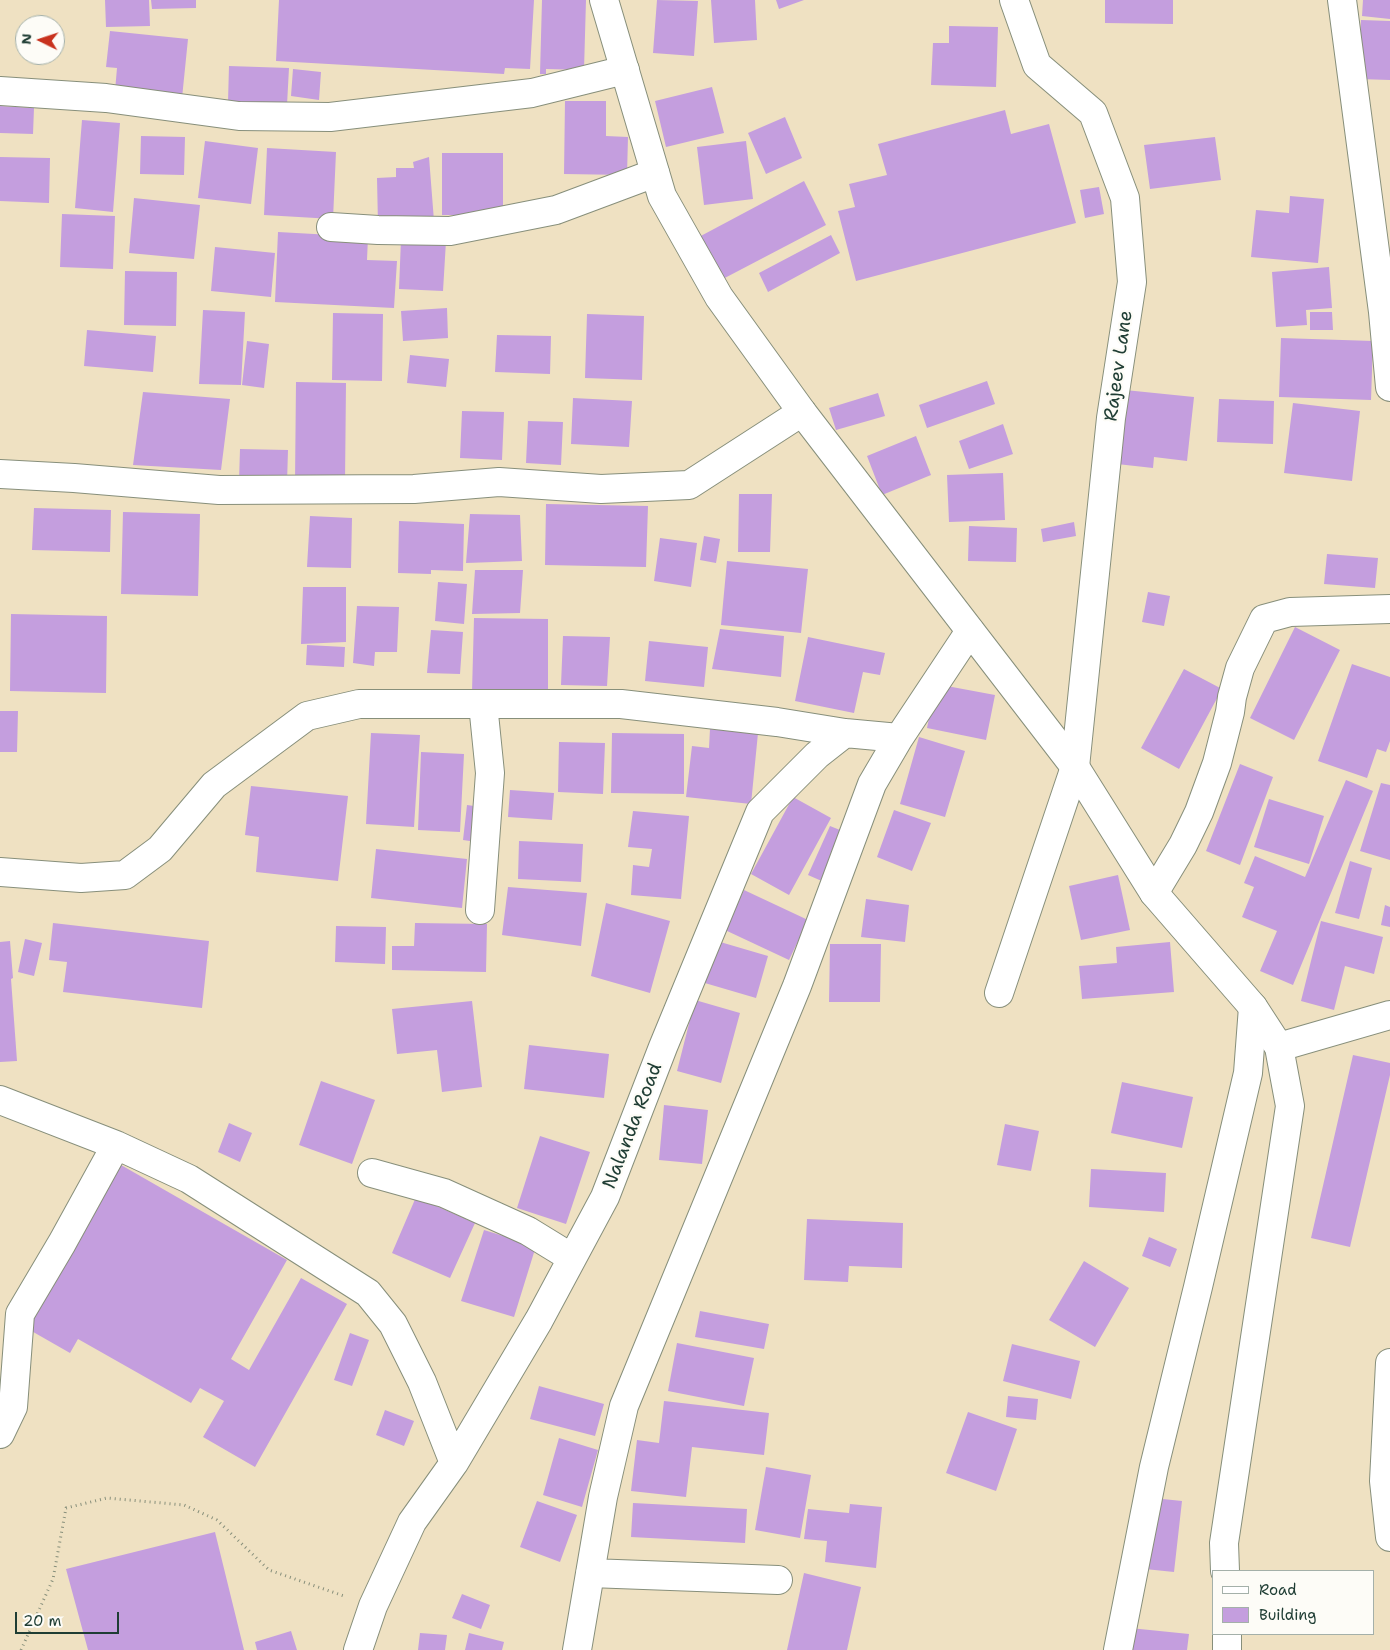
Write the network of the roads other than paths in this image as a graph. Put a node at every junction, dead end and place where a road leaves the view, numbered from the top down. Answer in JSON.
{"nodes":[{"id":1,"x":604,"y":0,"type":"edge"},
{"id":2,"x":1014,"y":0,"type":"edge"},
{"id":3,"x":1342,"y":0,"type":"edge"},
{"id":4,"x":625,"y":70,"type":"junction"},
{"id":5,"x":0,"y":91,"type":"edge"},
{"id":6,"x":655,"y":173,"type":"junction"},
{"id":7,"x":331,"y":227,"type":"dead end"},
{"id":8,"x":1390,"y":387,"type":"edge"},
{"id":9,"x":802,"y":412,"type":"junction"},
{"id":10,"x":0,"y":474,"type":"edge"},
{"id":11,"x":1390,"y":609,"type":"edge"},
{"id":12,"x":970,"y":631,"type":"junction"},
{"id":13,"x":483,"y":704,"type":"junction"},
{"id":14,"x":845,"y":733,"type":"junction"},
{"id":15,"x":899,"y":738,"type":"junction"},
{"id":16,"x":1075,"y":767,"type":"junction"},
{"id":17,"x":0,"y":872,"type":"edge"},
{"id":18,"x":1154,"y":893,"type":"junction"},
{"id":19,"x":480,"y":910,"type":"dead end"},
{"id":20,"x":1000,"y":993,"type":"dead end"},
{"id":21,"x":1253,"y":1007,"type":"junction"},
{"id":22,"x":1390,"y":1014,"type":"edge"},
{"id":23,"x":1279,"y":1047,"type":"junction"},
{"id":24,"x":0,"y":1100,"type":"edge"},
{"id":25,"x":116,"y":1144,"type":"junction"},
{"id":26,"x":372,"y":1173,"type":"dead end"},
{"id":27,"x":572,"y":1258,"type":"junction"},
{"id":28,"x":1390,"y":1363,"type":"edge"},
{"id":29,"x":0,"y":1434,"type":"edge"},
{"id":30,"x":454,"y":1463,"type":"junction"},
{"id":31,"x":1390,"y":1537,"type":"edge"},
{"id":32,"x":1225,"y":1570,"type":"edge"},
{"id":33,"x":590,"y":1573,"type":"junction"},
{"id":34,"x":778,"y":1580,"type":"dead end"},
{"id":35,"x":1227,"y":1635,"type":"edge"},
{"id":36,"x":358,"y":1650,"type":"edge"},
{"id":37,"x":577,"y":1650,"type":"edge"},
{"id":38,"x":1118,"y":1650,"type":"edge"},
{"id":39,"x":1228,"y":1650,"type":"edge"}],
"edges":[{"from":1,"to":4,"type":"street"},
{"from":2,"to":16,"type":"street","name":"Rajeev Lane"},
{"from":3,"to":8,"type":"street"},
{"from":4,"to":5,"type":"street"},
{"from":4,"to":6,"type":"street"},
{"from":6,"to":7,"type":"street"},
{"from":6,"to":9,"type":"street"},
{"from":9,"to":10,"type":"street"},
{"from":9,"to":12,"type":"street"},
{"from":11,"to":18,"type":"street"},
{"from":12,"to":15,"type":"street"},
{"from":12,"to":16,"type":"street"},
{"from":13,"to":14,"type":"street"},
{"from":13,"to":17,"type":"street"},
{"from":13,"to":19,"type":"street"},
{"from":14,"to":15,"type":"street"},
{"from":14,"to":27,"type":"street","name":"Nalanda Road"},
{"from":15,"to":33,"type":"street"},
{"from":16,"to":18,"type":"street"},
{"from":16,"to":20,"type":"street","name":"Rajeev Lane"},
{"from":18,"to":21,"type":"street"},
{"from":21,"to":23,"type":"street"},
{"from":21,"to":38,"type":"street"},
{"from":22,"to":23,"type":"street"},
{"from":23,"to":32,"type":"street"},
{"from":24,"to":25,"type":"street"},
{"from":25,"to":29,"type":"street"},
{"from":25,"to":30,"type":"street"},
{"from":26,"to":27,"type":"street"},
{"from":27,"to":30,"type":"street","name":"Nalanda Road"},
{"from":28,"to":31,"type":"street"},
{"from":30,"to":36,"type":"street","name":"Nalanda Road"},
{"from":33,"to":34,"type":"street"},
{"from":33,"to":37,"type":"street"},
{"from":35,"to":39,"type":"street"}]}
